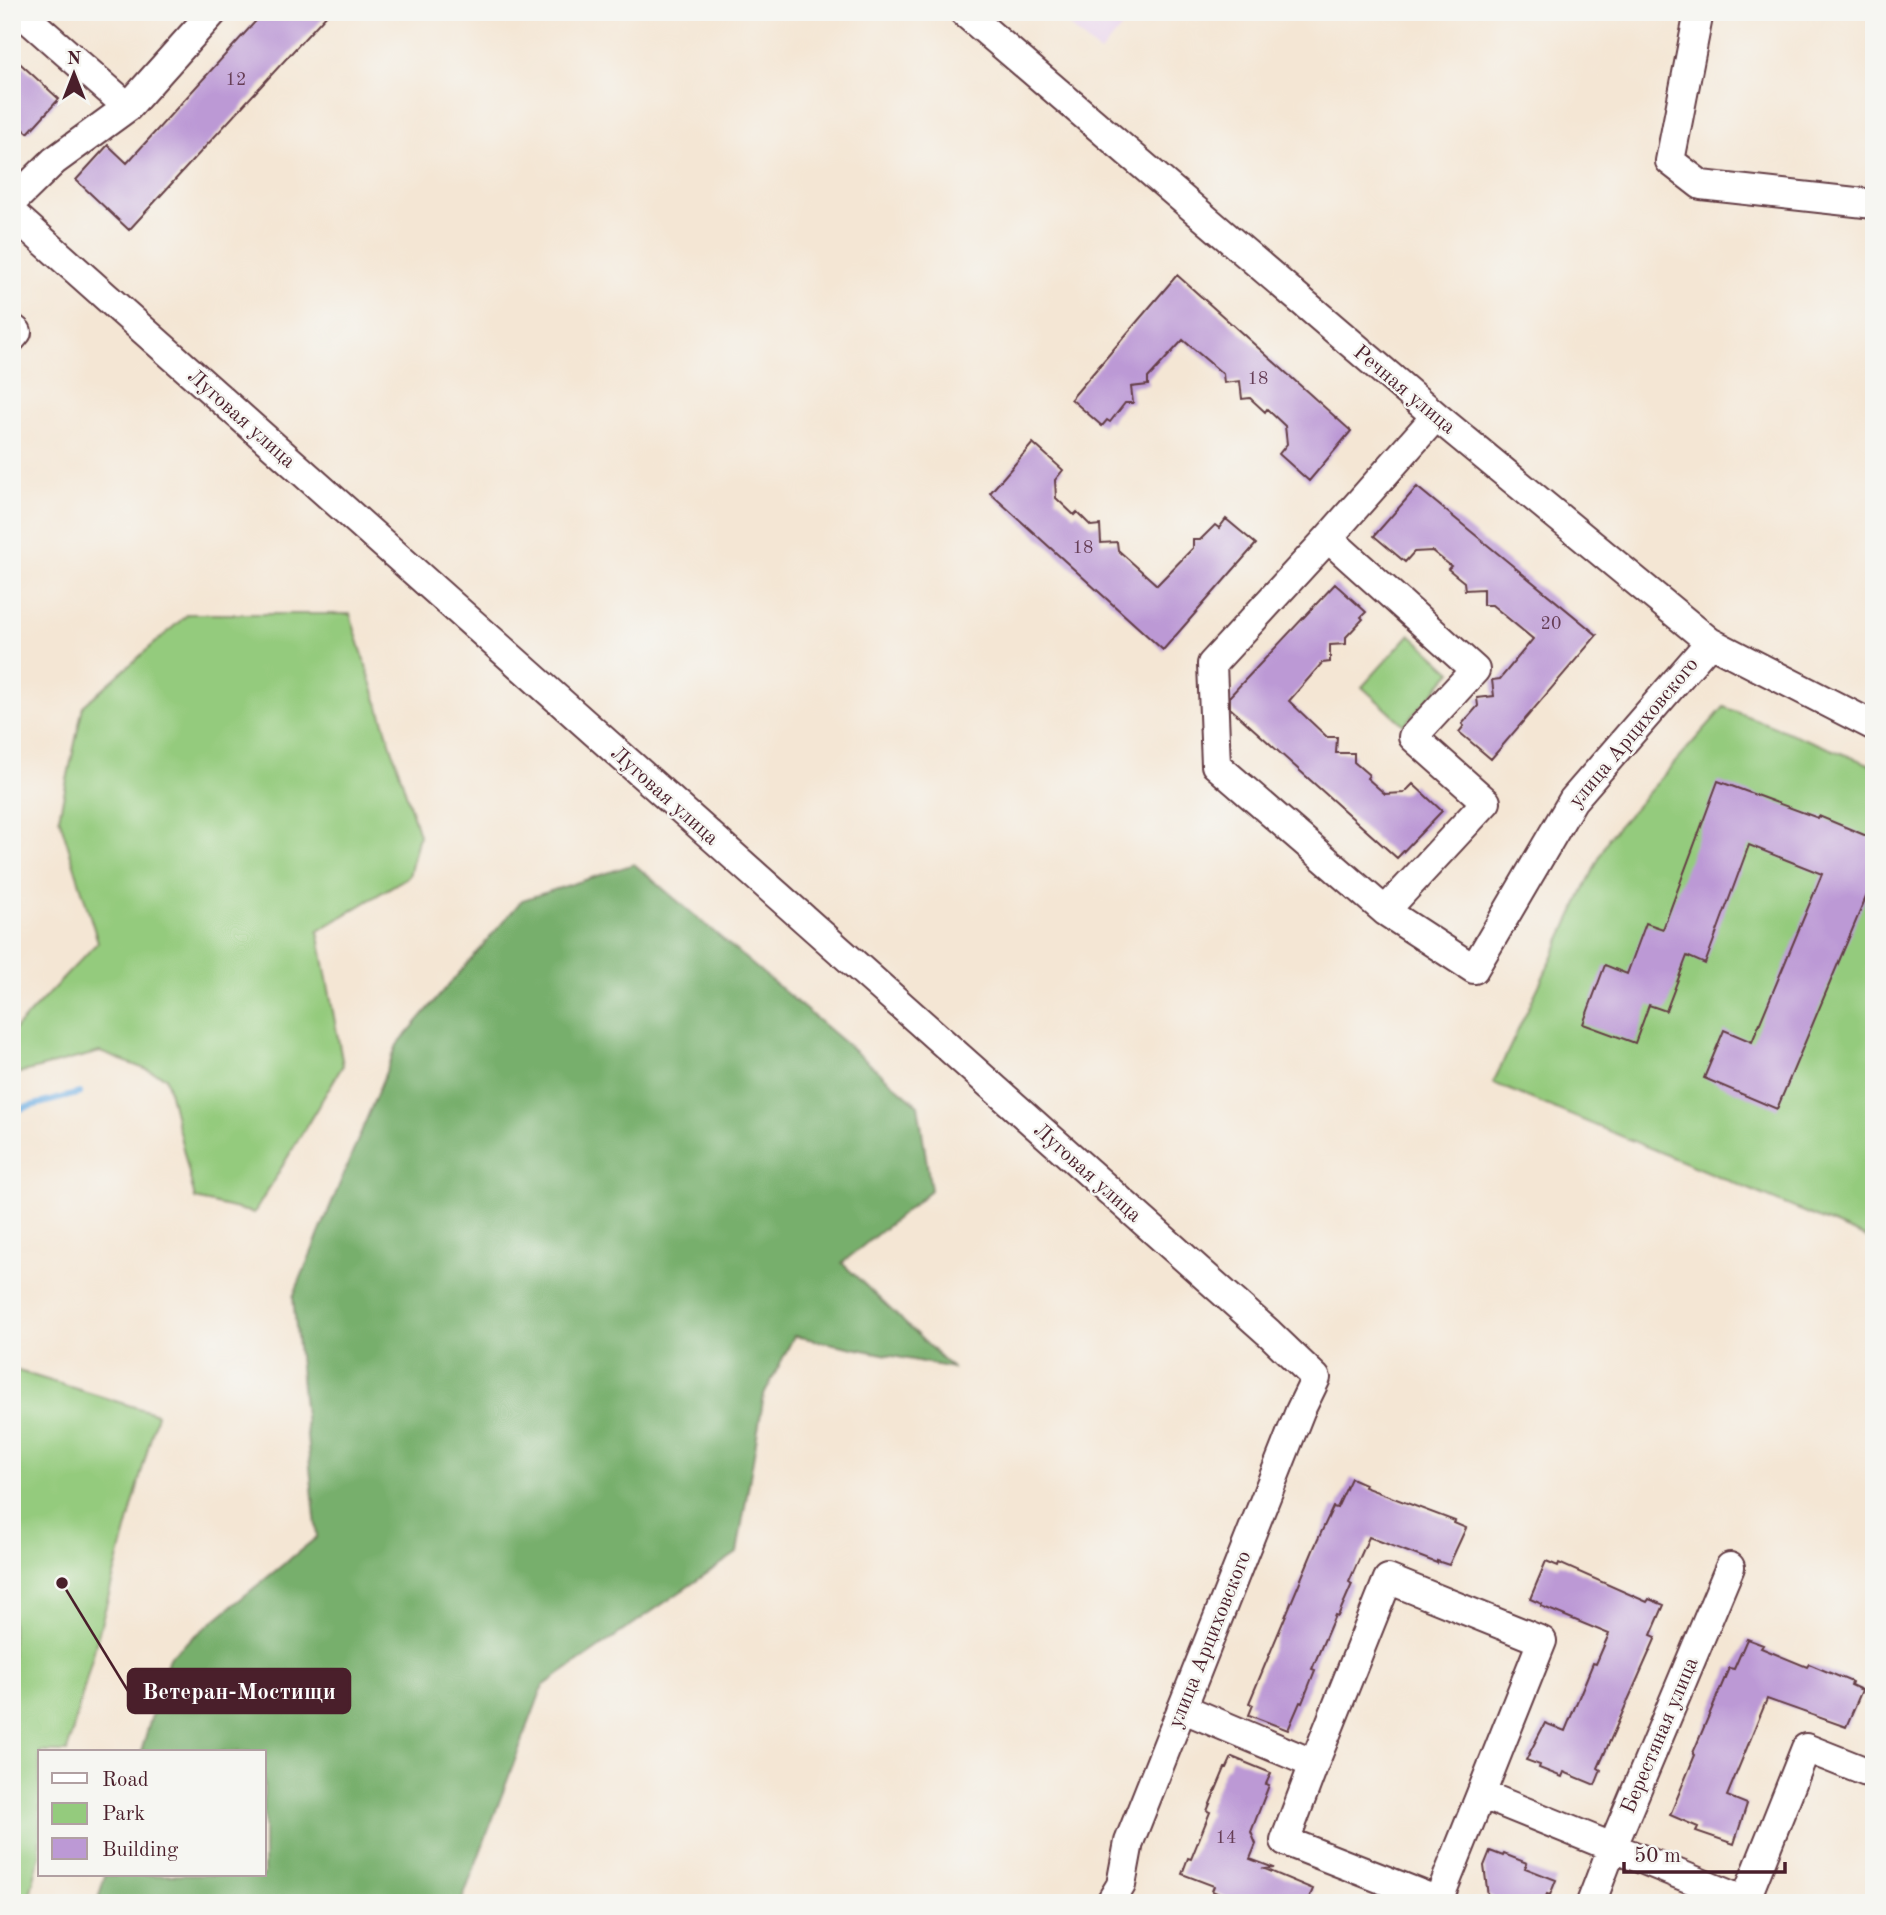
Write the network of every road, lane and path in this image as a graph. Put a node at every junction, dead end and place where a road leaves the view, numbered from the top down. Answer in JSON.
{"nodes":[{"id":1,"x":20,"y":12,"type":"edge"},
{"id":2,"x":213,"y":12,"type":"edge"},
{"id":3,"x":964,"y":12,"type":"edge"},
{"id":4,"x":1699,"y":12,"type":"edge"},
{"id":5,"x":128,"y":107,"type":"junction"},
{"id":6,"x":12,"y":202,"type":"edge"},
{"id":7,"x":1874,"y":204,"type":"edge"},
{"id":8,"x":12,"y":214,"type":"edge"},
{"id":9,"x":12,"y":328,"type":"edge"},
{"id":10,"x":12,"y":338,"type":"edge"},
{"id":11,"x":1436,"y":416,"type":"junction"},
{"id":12,"x":1328,"y":538,"type":"junction"},
{"id":13,"x":1710,"y":642,"type":"junction"},
{"id":14,"x":1874,"y":726,"type":"edge"},
{"id":15,"x":1385,"y":911,"type":"junction"},
{"id":16,"x":1316,"y":1378,"type":"joint"},
{"id":17,"x":1730,"y":1567,"type":"dead end"},
{"id":18,"x":1182,"y":1707,"type":"junction"},
{"id":19,"x":1314,"y":1764,"type":"junction"},
{"id":20,"x":1874,"y":1775,"type":"edge"},
{"id":21,"x":1481,"y":1794,"type":"junction"},
{"id":22,"x":1612,"y":1848,"type":"junction"},
{"id":23,"x":1122,"y":1897,"type":"edge"},
{"id":24,"x":1744,"y":1902,"type":"edge"},
{"id":25,"x":1591,"y":1903,"type":"edge"}],
"edges":[{"from":1,"to":5,"type":"street"},
{"from":2,"to":5,"type":"street"},
{"from":3,"to":11,"type":"street","name":"Речная улица"},
{"from":4,"to":7,"type":"street"},
{"from":5,"to":6,"type":"street"},
{"from":8,"to":16,"type":"street","name":"Луговая улица"},
{"from":9,"to":10,"type":"street"},
{"from":11,"to":12,"type":"street"},
{"from":11,"to":13,"type":"street","name":"Речная улица"},
{"from":12,"to":15,"type":"street"},
{"from":12,"to":15,"type":"street"},
{"from":13,"to":14,"type":"street","name":"Речная улица"},
{"from":13,"to":15,"type":"street","name":"улица Арциховского"},
{"from":16,"to":18,"type":"street","name":"улица Арциховского"},
{"from":17,"to":22,"type":"street","name":"Берестяная улица"},
{"from":18,"to":19,"type":"street"},
{"from":18,"to":23,"type":"street","name":"улица Арциховского"},
{"from":19,"to":21,"type":"street"},
{"from":19,"to":21,"type":"street"},
{"from":20,"to":24,"type":"street"},
{"from":21,"to":22,"type":"street"},
{"from":22,"to":24,"type":"street"},
{"from":22,"to":25,"type":"street","name":"Берестяная улица"}]}
